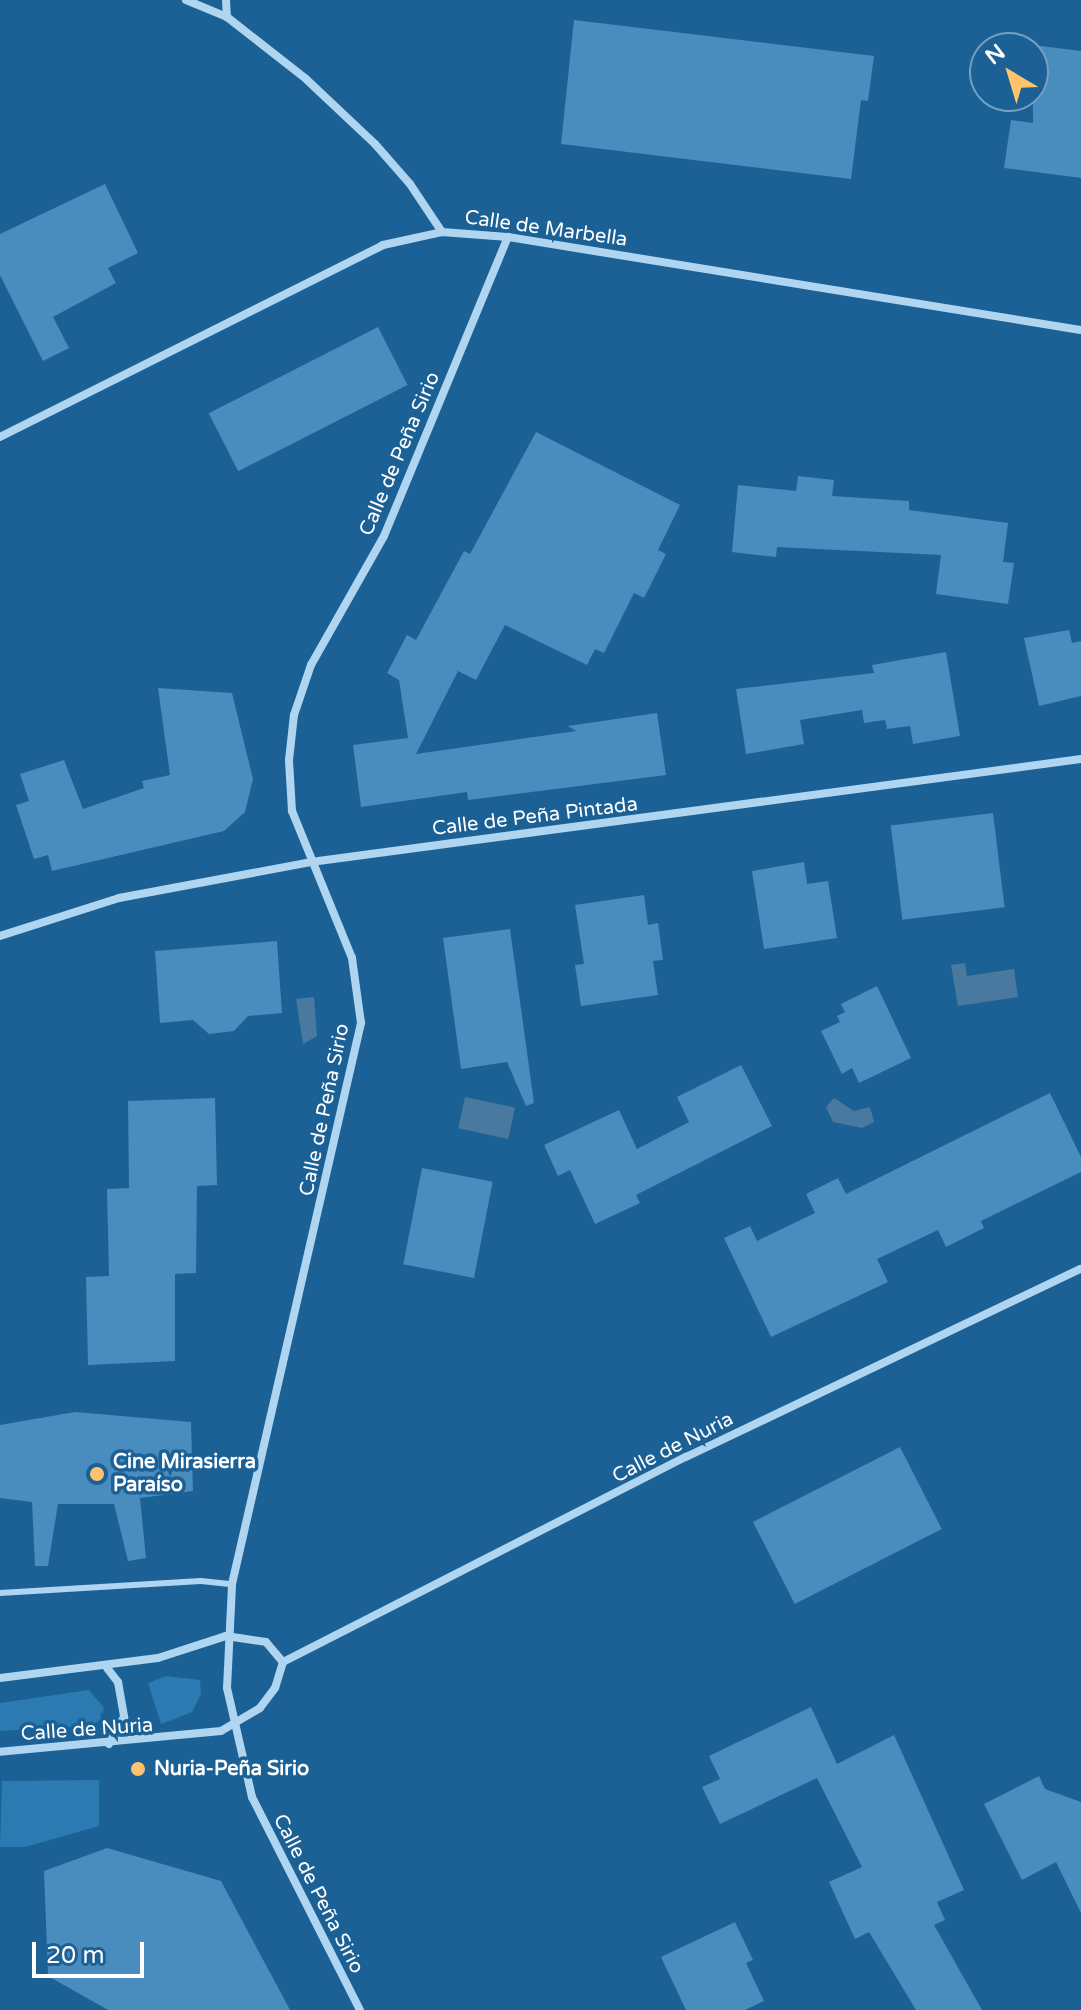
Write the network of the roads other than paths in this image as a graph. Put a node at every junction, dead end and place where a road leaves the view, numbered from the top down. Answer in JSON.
{"nodes":[{"id":1,"x":186,"y":0,"type":"edge"},
{"id":2,"x":226,"y":0,"type":"edge"},
{"id":3,"x":227,"y":17,"type":"junction"},
{"id":4,"x":442,"y":232,"type":"junction"},
{"id":5,"x":508,"y":237,"type":"junction"},
{"id":6,"x":1081,"y":330,"type":"edge"},
{"id":7,"x":0,"y":437,"type":"edge"},
{"id":8,"x":1081,"y":759,"type":"edge"},
{"id":9,"x":311,"y":862,"type":"junction"},
{"id":10,"x":0,"y":936,"type":"edge"},
{"id":11,"x":1081,"y":1269,"type":"edge"},
{"id":12,"x":232,"y":1584,"type":"junction"},
{"id":13,"x":0,"y":1593,"type":"edge"},
{"id":14,"x":226,"y":1636,"type":"junction"},
{"id":15,"x":283,"y":1662,"type":"junction"},
{"id":16,"x":107,"y":1668,"type":"junction"},
{"id":17,"x":0,"y":1678,"type":"edge"},
{"id":18,"x":233,"y":1727,"type":"junction"},
{"id":19,"x":108,"y":1745,"type":"junction"},
{"id":20,"x":0,"y":1752,"type":"edge"},
{"id":21,"x":360,"y":2010,"type":"edge"}],
"edges":[{"from":1,"to":3,"type":"street"},
{"from":2,"to":3,"type":"street"},
{"from":3,"to":4,"type":"street"},
{"from":4,"to":5,"type":"street","name":"Calle de Marbella"},
{"from":4,"to":7,"type":"street","name":"Calle de Marbella"},
{"from":5,"to":6,"type":"street","name":"Calle de Marbella"},
{"from":5,"to":9,"type":"street","name":"Calle de Peña Sirio"},
{"from":8,"to":9,"type":"street","name":"Calle de Peña Pintada"},
{"from":9,"to":10,"type":"street","name":"Calle de Peña Pintada"},
{"from":9,"to":12,"type":"street","name":"Calle de Peña Sirio"},
{"from":11,"to":15,"type":"street","name":"Calle de Nuria"},
{"from":12,"to":13,"type":"lane"},
{"from":12,"to":14,"type":"street","name":"Calle de Peña Sirio"},
{"from":14,"to":15,"type":"street"},
{"from":14,"to":16,"type":"street"},
{"from":14,"to":18,"type":"street","name":"Calle de Peña Sirio"},
{"from":15,"to":18,"type":"street","name":"Calle de Nuria"},
{"from":16,"to":17,"type":"street"},
{"from":16,"to":19,"type":"street"},
{"from":18,"to":19,"type":"street","name":"Calle de Nuria"},
{"from":18,"to":21,"type":"street","name":"Calle de Peña Sirio"},
{"from":19,"to":20,"type":"street","name":"Calle de Nuria"}]}
